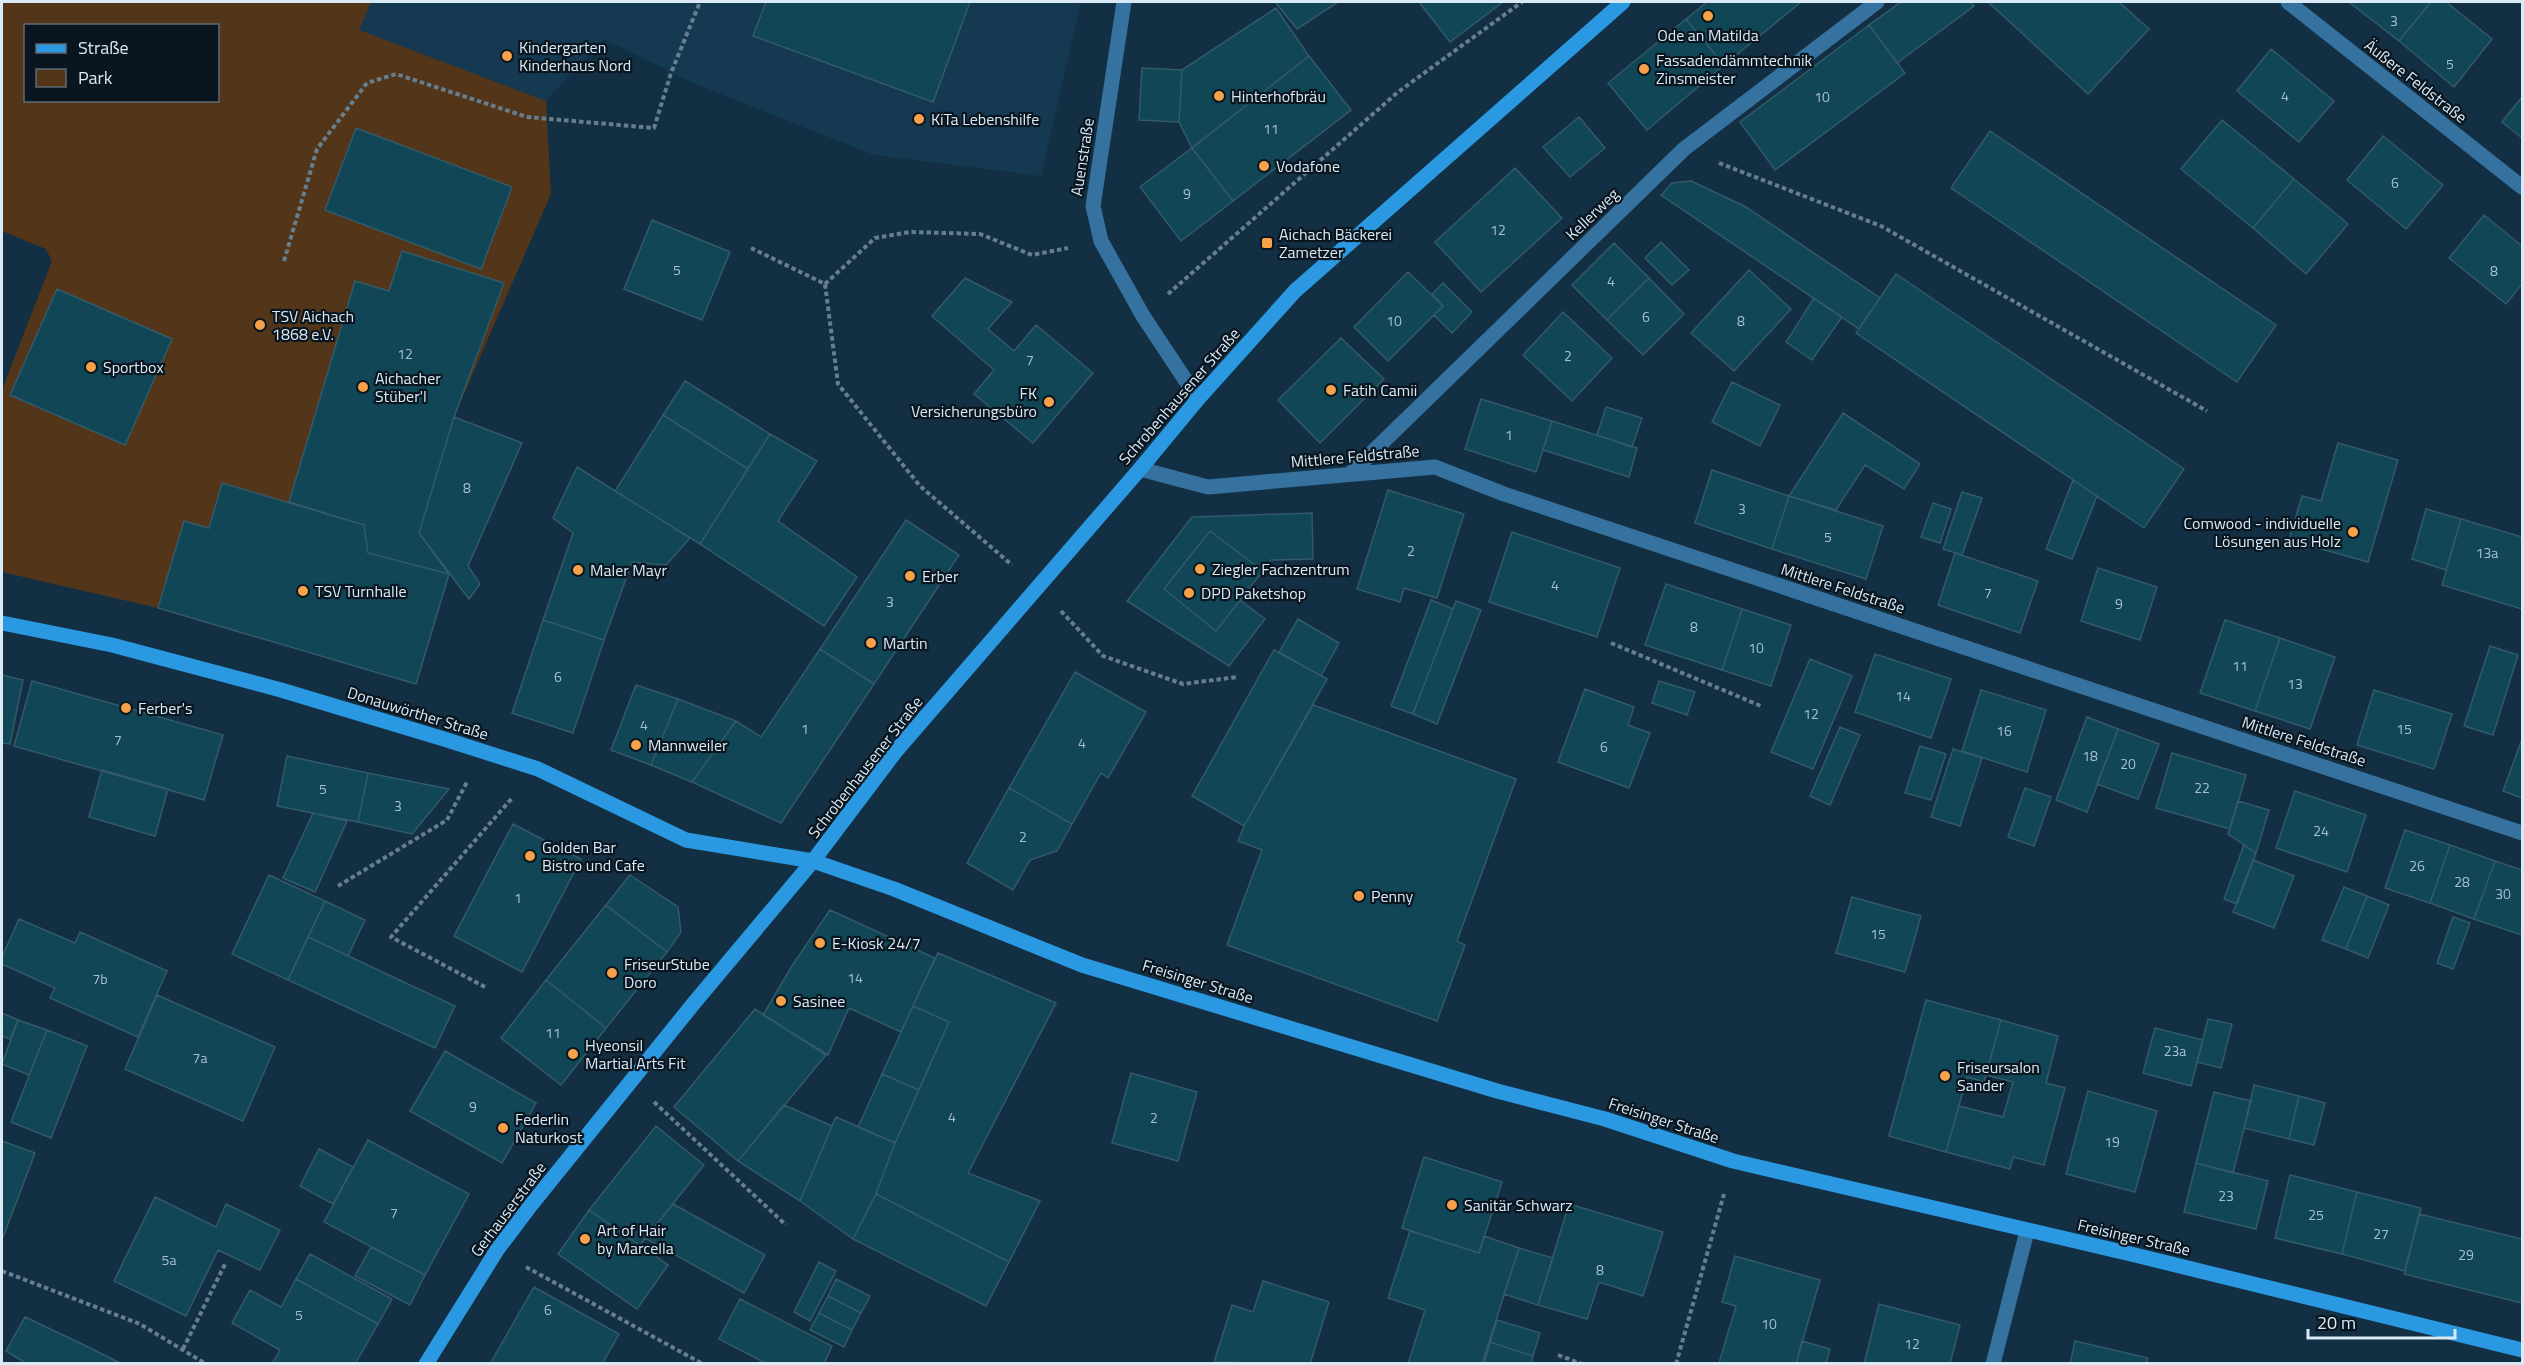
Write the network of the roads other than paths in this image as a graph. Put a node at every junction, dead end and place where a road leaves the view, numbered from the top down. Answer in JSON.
{"nodes":[{"id":1,"x":1124,"y":2,"type":"edge"},
{"id":2,"x":1623,"y":2,"type":"edge"},
{"id":3,"x":1877,"y":2,"type":"edge"},
{"id":4,"x":2288,"y":2,"type":"edge"},
{"id":5,"x":2523,"y":188,"type":"edge"},
{"id":6,"x":1198,"y":399,"type":"junction"},
{"id":7,"x":1140,"y":469,"type":"junction"},
{"id":8,"x":1350,"y":474,"type":"junction"},
{"id":9,"x":2,"y":623,"type":"edge"},
{"id":10,"x":2523,"y":833,"type":"edge"},
{"id":11,"x":813,"y":861,"type":"junction"},
{"id":12,"x":2027,"y":1231,"type":"junction"},
{"id":13,"x":2523,"y":1350,"type":"edge"},
{"id":14,"x":426,"y":1364,"type":"edge"},
{"id":15,"x":1992,"y":1364,"type":"edge"}],
"edges":[{"from":1,"to":6,"type":"street","name":"Auenstraße"},
{"from":2,"to":6,"type":"main road","name":"Schrobenhausener Straße"},
{"from":3,"to":8,"type":"street","name":"Kellerweg"},
{"from":4,"to":5,"type":"street","name":"Äußere Feldstraße"},
{"from":6,"to":7,"type":"main road","name":"Schrobenhausener Straße"},
{"from":7,"to":8,"type":"street","name":"Mittlere Feldstraße"},
{"from":7,"to":11,"type":"main road","name":"Schrobenhausener Straße"},
{"from":8,"to":10,"type":"street","name":"Mittlere Feldstraße"},
{"from":9,"to":11,"type":"main road","name":"Donauwörther Straße"},
{"from":11,"to":12,"type":"main road","name":"Freisinger Straße"},
{"from":11,"to":14,"type":"main road","name":"Gerhauserstraße"},
{"from":12,"to":13,"type":"main road","name":"Freisinger Straße"},
{"from":12,"to":15,"type":"street"}]}
